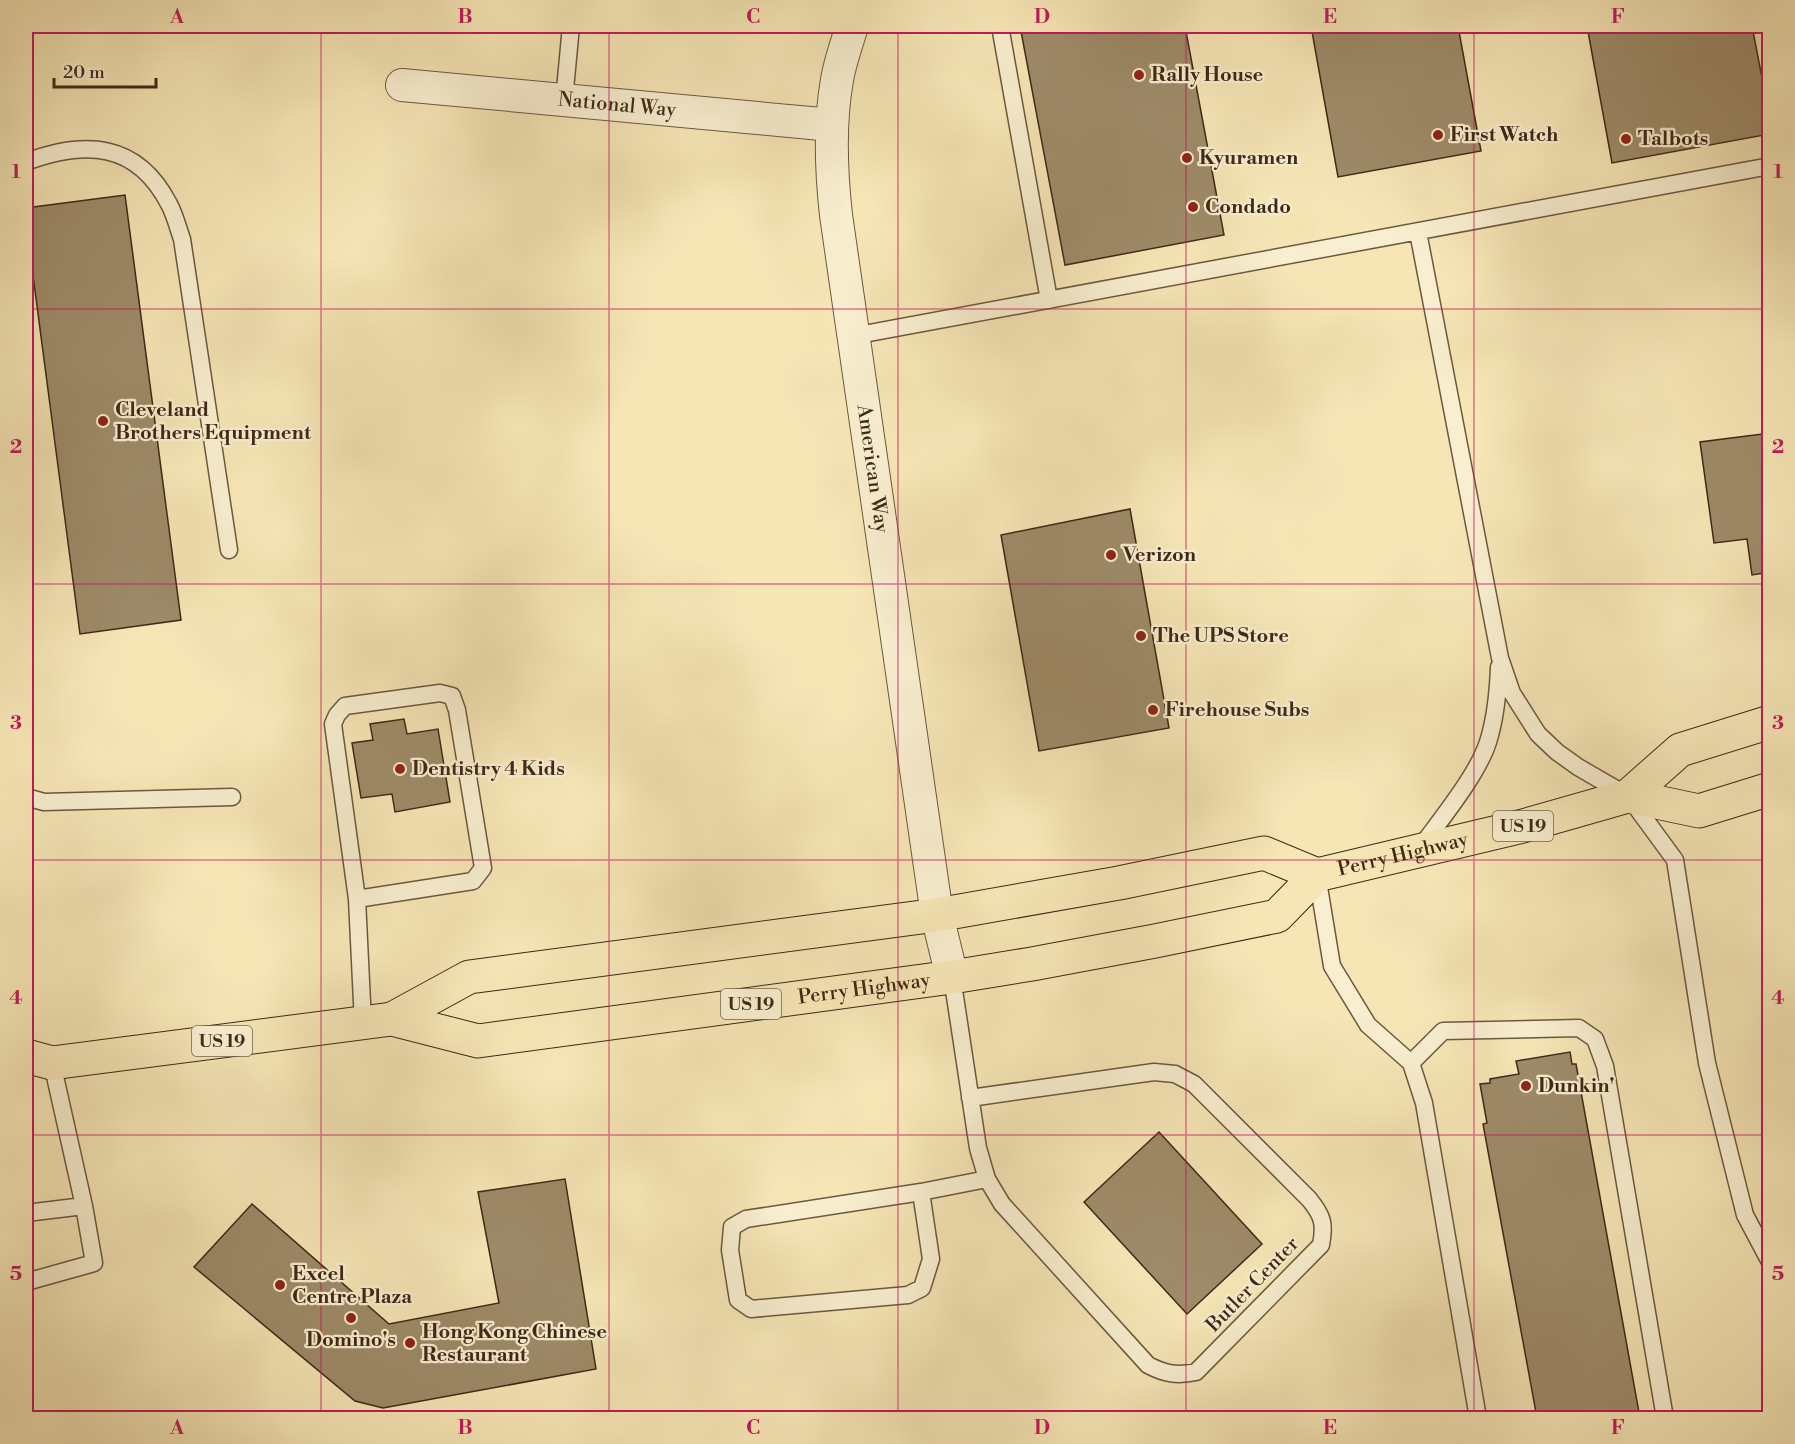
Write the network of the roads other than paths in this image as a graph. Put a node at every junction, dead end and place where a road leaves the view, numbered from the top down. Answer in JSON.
{"nodes":[{"id":1,"x":571,"y":26,"type":"edge"},
{"id":2,"x":852,"y":26,"type":"edge"},
{"id":3,"x":1000,"y":26,"type":"edge"},
{"id":4,"x":402,"y":85,"type":"dead end"},
{"id":5,"x":564,"y":100,"type":"junction"},
{"id":6,"x":832,"y":125,"type":"junction"},
{"id":7,"x":26,"y":162,"type":"edge"},
{"id":8,"x":1770,"y":166,"type":"edge"},
{"id":9,"x":1418,"y":232,"type":"junction"},
{"id":10,"x":1049,"y":300,"type":"junction"},
{"id":11,"x":853,"y":336,"type":"junction"},
{"id":12,"x":229,"y":550,"type":"dead end"},
{"id":13,"x":1500,"y":658,"type":"junction"},
{"id":14,"x":1770,"y":722,"type":"edge"},
{"id":15,"x":1770,"y":789,"type":"edge"},
{"id":16,"x":1628,"y":796,"type":"junction"},
{"id":17,"x":26,"y":797,"type":"edge"},
{"id":18,"x":232,"y":797,"type":"dead end"},
{"id":19,"x":1418,"y":852,"type":"junction"},
{"id":20,"x":1317,"y":875,"type":"junction"},
{"id":21,"x":357,"y":899,"type":"junction"},
{"id":22,"x":937,"y":915,"type":"junction"},
{"id":23,"x":952,"y":977,"type":"junction"},
{"id":24,"x":378,"y":1021,"type":"junction"},
{"id":25,"x":1411,"y":1063,"type":"junction"},
{"id":26,"x":34,"y":1065,"type":"edge"},
{"id":27,"x":970,"y":1098,"type":"junction"},
{"id":28,"x":987,"y":1179,"type":"junction"},
{"id":29,"x":921,"y":1192,"type":"junction"},
{"id":30,"x":84,"y":1206,"type":"junction"},
{"id":31,"x":26,"y":1213,"type":"edge"},
{"id":32,"x":1770,"y":1262,"type":"edge"},
{"id":33,"x":26,"y":1282,"type":"edge"},
{"id":34,"x":1478,"y":1419,"type":"edge"},
{"id":35,"x":1665,"y":1419,"type":"edge"}],
"edges":[{"from":1,"to":5,"type":"lane"},
{"from":2,"to":6,"type":"street","name":"American Way"},
{"from":3,"to":10,"type":"lane"},
{"from":4,"to":5,"type":"street","name":"National Way"},
{"from":5,"to":6,"type":"street","name":"National Way"},
{"from":6,"to":11,"type":"street","name":"American Way"},
{"from":7,"to":12,"type":"lane"},
{"from":8,"to":9,"type":"lane"},
{"from":9,"to":10,"type":"lane"},
{"from":9,"to":13,"type":"lane"},
{"from":10,"to":11,"type":"lane"},
{"from":11,"to":22,"type":"street","name":"American Way"},
{"from":13,"to":16,"type":"lane"},
{"from":13,"to":19,"type":"lane"},
{"from":14,"to":16,"type":"main road","name":"Perry Highway","number":"US 19"},
{"from":15,"to":16,"type":"main road","name":"Perry Highway","number":"US 19"},
{"from":16,"to":19,"type":"main road","name":"Perry Highway","number":"US 19"},
{"from":16,"to":32,"type":"lane"},
{"from":17,"to":18,"type":"lane"},
{"from":19,"to":20,"type":"main road","name":"Perry Highway","number":"US 19"},
{"from":20,"to":22,"type":"main road","name":"Perry Highway","number":"US 19"},
{"from":20,"to":23,"type":"main road","name":"Perry Highway","number":"US 19"},
{"from":20,"to":25,"type":"lane"},
{"from":21,"to":21,"type":"lane"},
{"from":21,"to":24,"type":"lane"},
{"from":22,"to":23,"type":"street","name":"American Way"},
{"from":22,"to":24,"type":"main road","name":"Perry Highway","number":"US 19"},
{"from":23,"to":24,"type":"main road","name":"Perry Highway","number":"US 19"},
{"from":23,"to":27,"type":"lane","name":"Butler Center"},
{"from":24,"to":26,"type":"main road","name":"Perry Highway","number":"US 19"},
{"from":25,"to":34,"type":"lane"},
{"from":25,"to":35,"type":"lane"},
{"from":26,"to":30,"type":"lane"},
{"from":27,"to":28,"type":"lane","name":"Butler Center"},
{"from":27,"to":28,"type":"lane","name":"Butler Center"},
{"from":28,"to":29,"type":"lane"},
{"from":29,"to":29,"type":"lane"},
{"from":30,"to":31,"type":"lane"},
{"from":30,"to":33,"type":"lane"}]}
